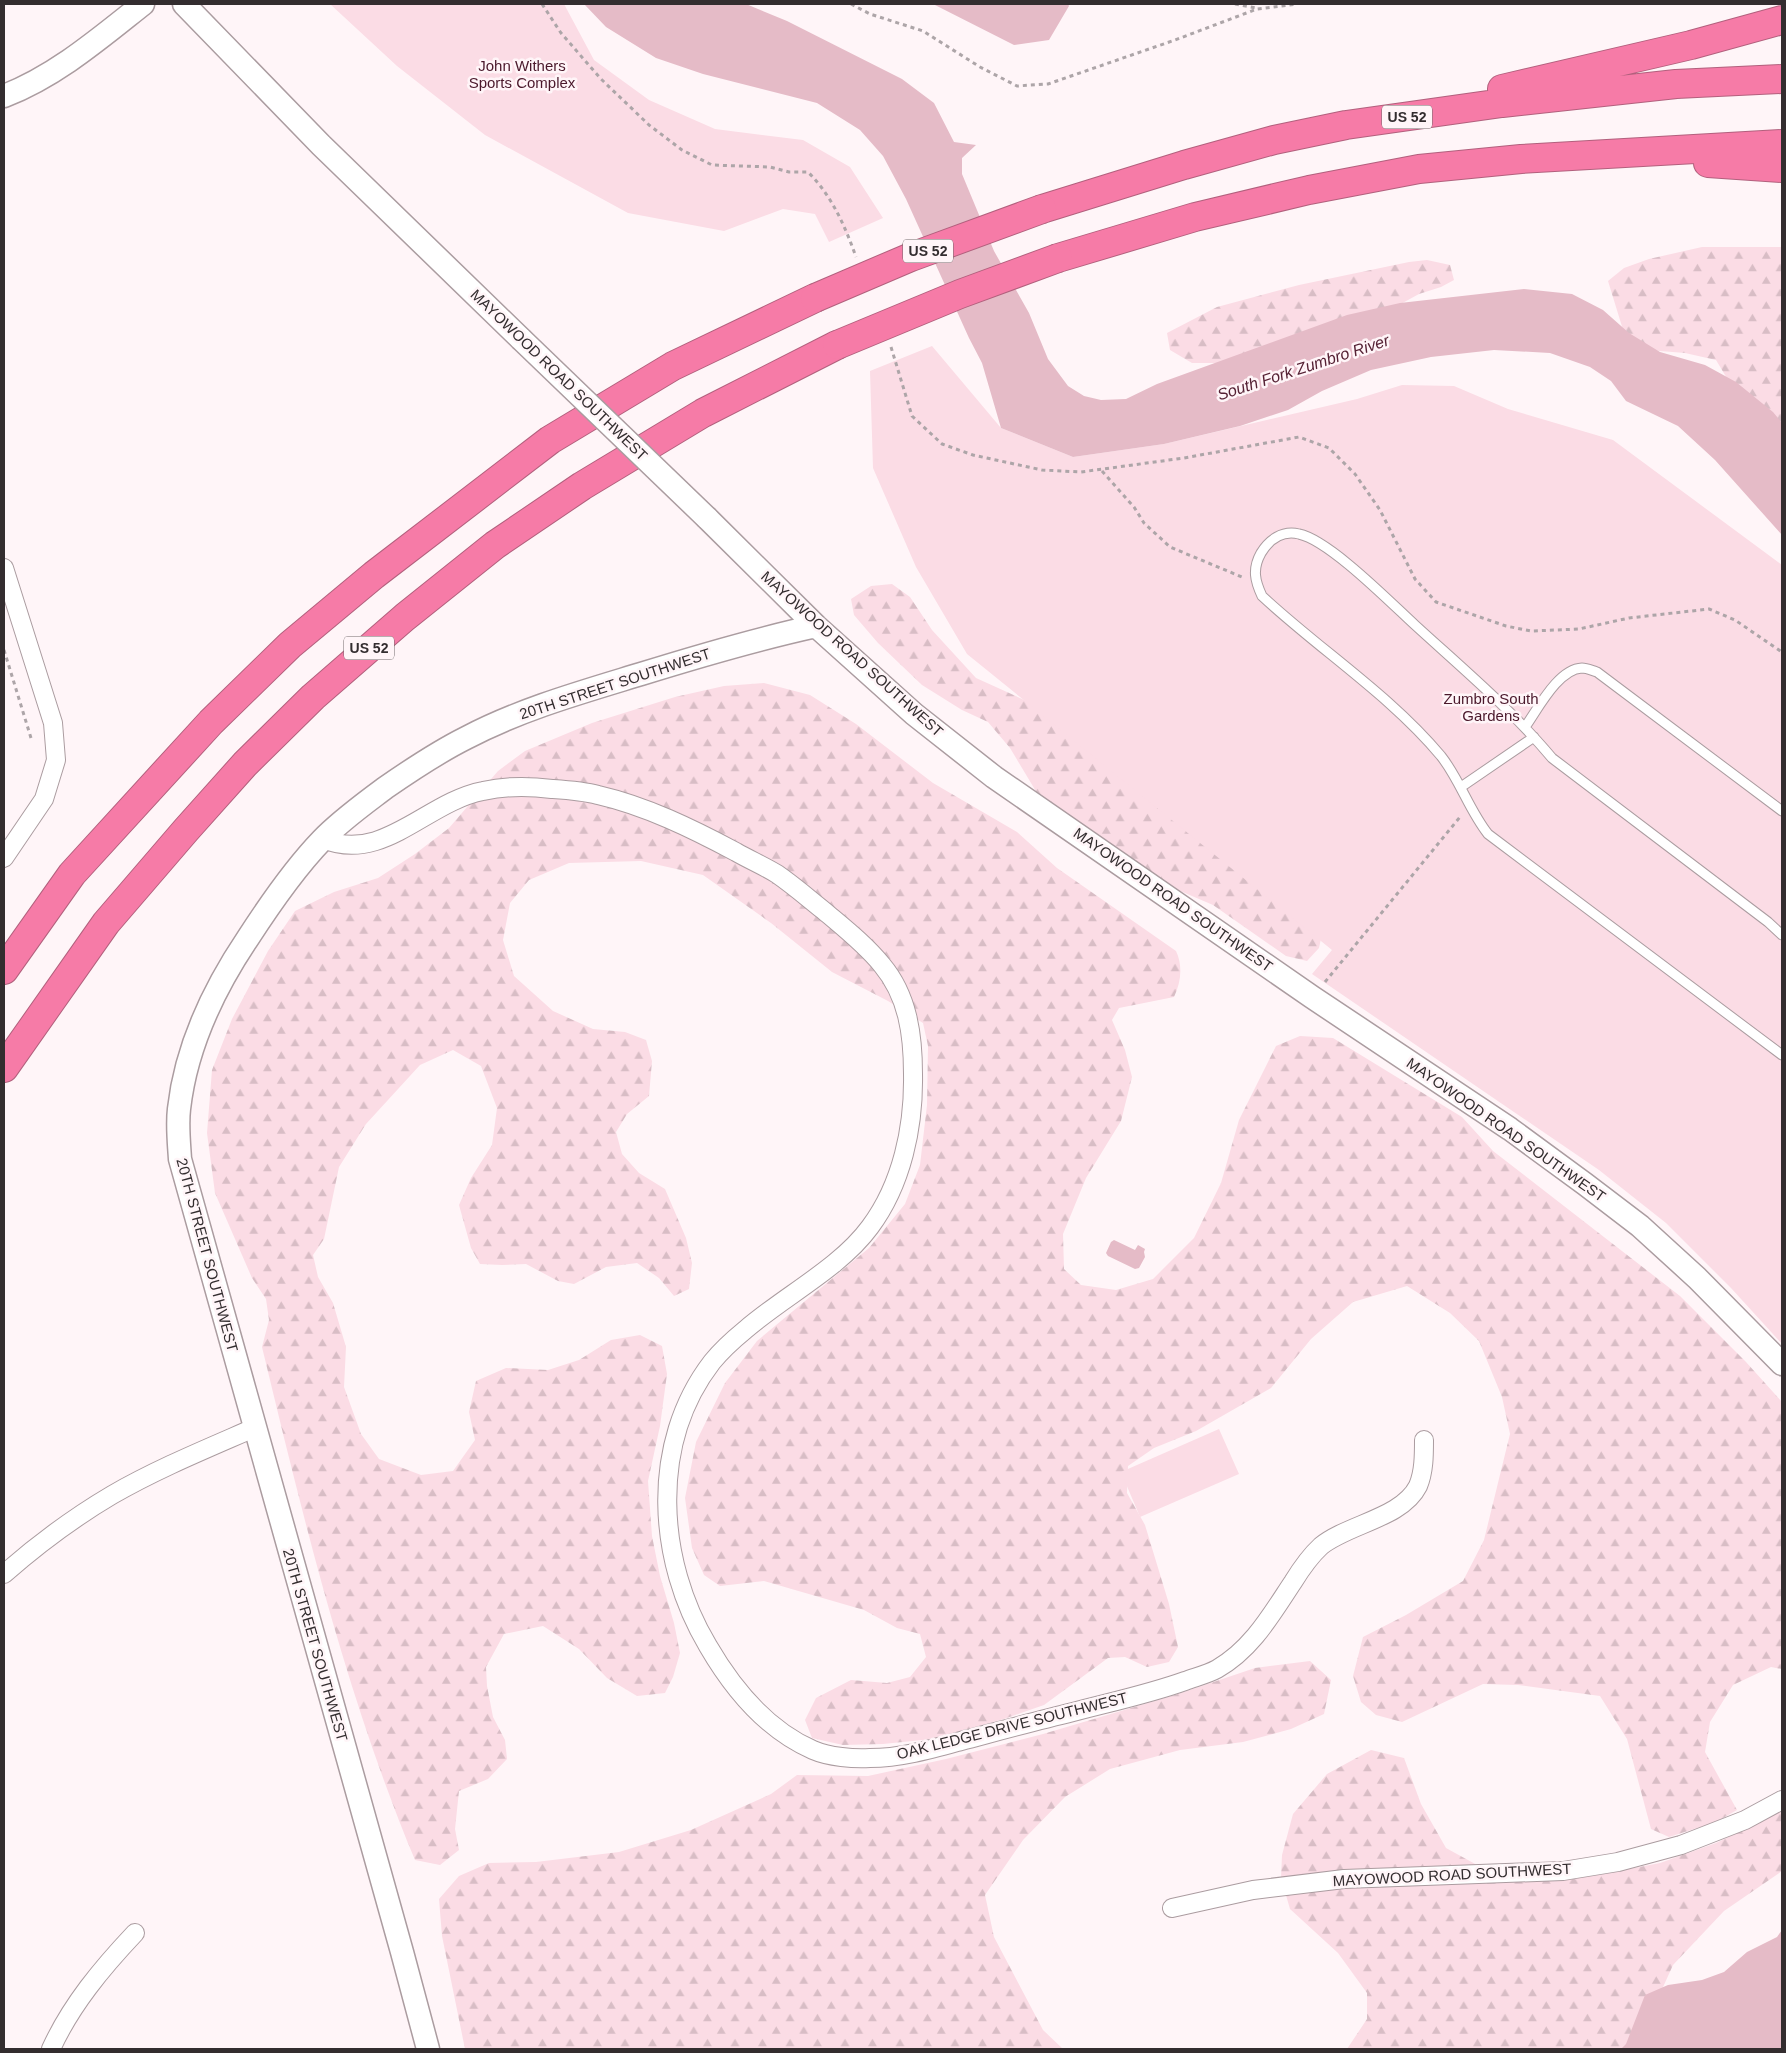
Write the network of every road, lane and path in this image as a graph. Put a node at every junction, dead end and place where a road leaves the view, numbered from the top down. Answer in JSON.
{"nodes":[{"id":1,"x":143,"y":4,"type":"edge"},
{"id":2,"x":184,"y":4,"type":"edge"},
{"id":3,"x":542,"y":4,"type":"edge"},
{"id":4,"x":851,"y":4,"type":"edge"},
{"id":5,"x":1235,"y":4,"type":"edge"},
{"id":6,"x":1254,"y":4,"type":"edge"},
{"id":7,"x":1297,"y":4,"type":"edge"},
{"id":8,"x":1257,"y":9,"type":"junction"},
{"id":9,"x":1782,"y":20,"type":"edge"},
{"id":10,"x":1782,"y":80,"type":"edge"},
{"id":11,"x":4,"y":96,"type":"edge"},
{"id":12,"x":1346,"y":125,"type":"junction"},
{"id":13,"x":1782,"y":144,"type":"edge"},
{"id":14,"x":1521,"y":159,"type":"junction"},
{"id":15,"x":1782,"y":168,"type":"edge"},
{"id":16,"x":859,"y":263,"type":"dead end"},
{"id":17,"x":890,"y":343,"type":"dead end"},
{"id":18,"x":1101,"y":470,"type":"junction"},
{"id":19,"x":4,"y":568,"type":"edge"},
{"id":20,"x":1255,"y":582,"type":"junction"},
{"id":21,"x":816,"y":626,"type":"junction"},
{"id":22,"x":4,"y":650,"type":"edge"},
{"id":23,"x":1782,"y":652,"type":"edge"},
{"id":24,"x":1525,"y":727,"type":"junction"},
{"id":25,"x":1534,"y":737,"type":"junction"},
{"id":26,"x":31,"y":738,"type":"dead end"},
{"id":27,"x":1461,"y":788,"type":"junction"},
{"id":28,"x":1469,"y":806,"type":"junction"},
{"id":29,"x":1782,"y":811,"type":"edge"},
{"id":30,"x":323,"y":839,"type":"junction"},
{"id":31,"x":4,"y":858,"type":"edge"},
{"id":32,"x":1782,"y":935,"type":"edge"},
{"id":33,"x":4,"y":970,"type":"edge"},
{"id":34,"x":1312,"y":996,"type":"junction"},
{"id":35,"x":1782,"y":1055,"type":"edge"},
{"id":36,"x":4,"y":1068,"type":"edge"},
{"id":37,"x":1782,"y":1364,"type":"edge"},
{"id":38,"x":254,"y":1428,"type":"junction"},
{"id":39,"x":1424,"y":1440,"type":"dead end"},
{"id":40,"x":4,"y":1574,"type":"edge"},
{"id":41,"x":1782,"y":1800,"type":"edge"},
{"id":42,"x":1172,"y":1908,"type":"dead end"},
{"id":43,"x":135,"y":1933,"type":"dead end"},
{"id":44,"x":51,"y":2049,"type":"edge"},
{"id":45,"x":428,"y":2049,"type":"edge"}],
"edges":[{"from":1,"to":11,"type":"street"},
{"from":2,"to":21,"type":"street","name":"MAYOWOOD ROAD SOUTHWEST","bridge":true},
{"from":3,"to":16,"type":"path"},
{"from":4,"to":8,"type":"path"},
{"from":5,"to":8,"type":"path"},
{"from":6,"to":8,"type":"path"},
{"from":7,"to":8,"type":"path"},
{"from":9,"to":12,"type":"highway"},
{"from":10,"to":12,"type":"highway","number":"US 52"},
{"from":12,"to":33,"type":"highway","number":"US 52","bridge":true},
{"from":13,"to":14,"type":"highway","number":"US 52"},
{"from":14,"to":15,"type":"highway"},
{"from":14,"to":36,"type":"highway","number":"US 52","bridge":true},
{"from":17,"to":18,"type":"path"},
{"from":18,"to":20,"type":"path"},
{"from":18,"to":23,"type":"path"},
{"from":19,"to":31,"type":"street"},
{"from":20,"to":24,"type":"lane"},
{"from":20,"to":27,"type":"lane"},
{"from":21,"to":30,"type":"street","name":"20TH STREET SOUTHWEST"},
{"from":21,"to":34,"type":"street","name":"MAYOWOOD ROAD SOUTHWEST"},
{"from":22,"to":26,"type":"path"},
{"from":24,"to":25,"type":"lane"},
{"from":24,"to":29,"type":"lane"},
{"from":25,"to":27,"type":"lane"},
{"from":25,"to":32,"type":"lane"},
{"from":27,"to":28,"type":"lane"},
{"from":28,"to":34,"type":"path"},
{"from":28,"to":35,"type":"lane"},
{"from":30,"to":38,"type":"street","name":"20TH STREET SOUTHWEST"},
{"from":30,"to":39,"type":"street","name":"OAK LEDGE DRIVE SOUTHWEST"},
{"from":34,"to":37,"type":"street","name":"MAYOWOOD ROAD SOUTHWEST"},
{"from":38,"to":40,"type":"street"},
{"from":38,"to":45,"type":"street","name":"20TH STREET SOUTHWEST"},
{"from":41,"to":42,"type":"street","name":"MAYOWOOD ROAD SOUTHWEST"},
{"from":43,"to":44,"type":"street"}]}
